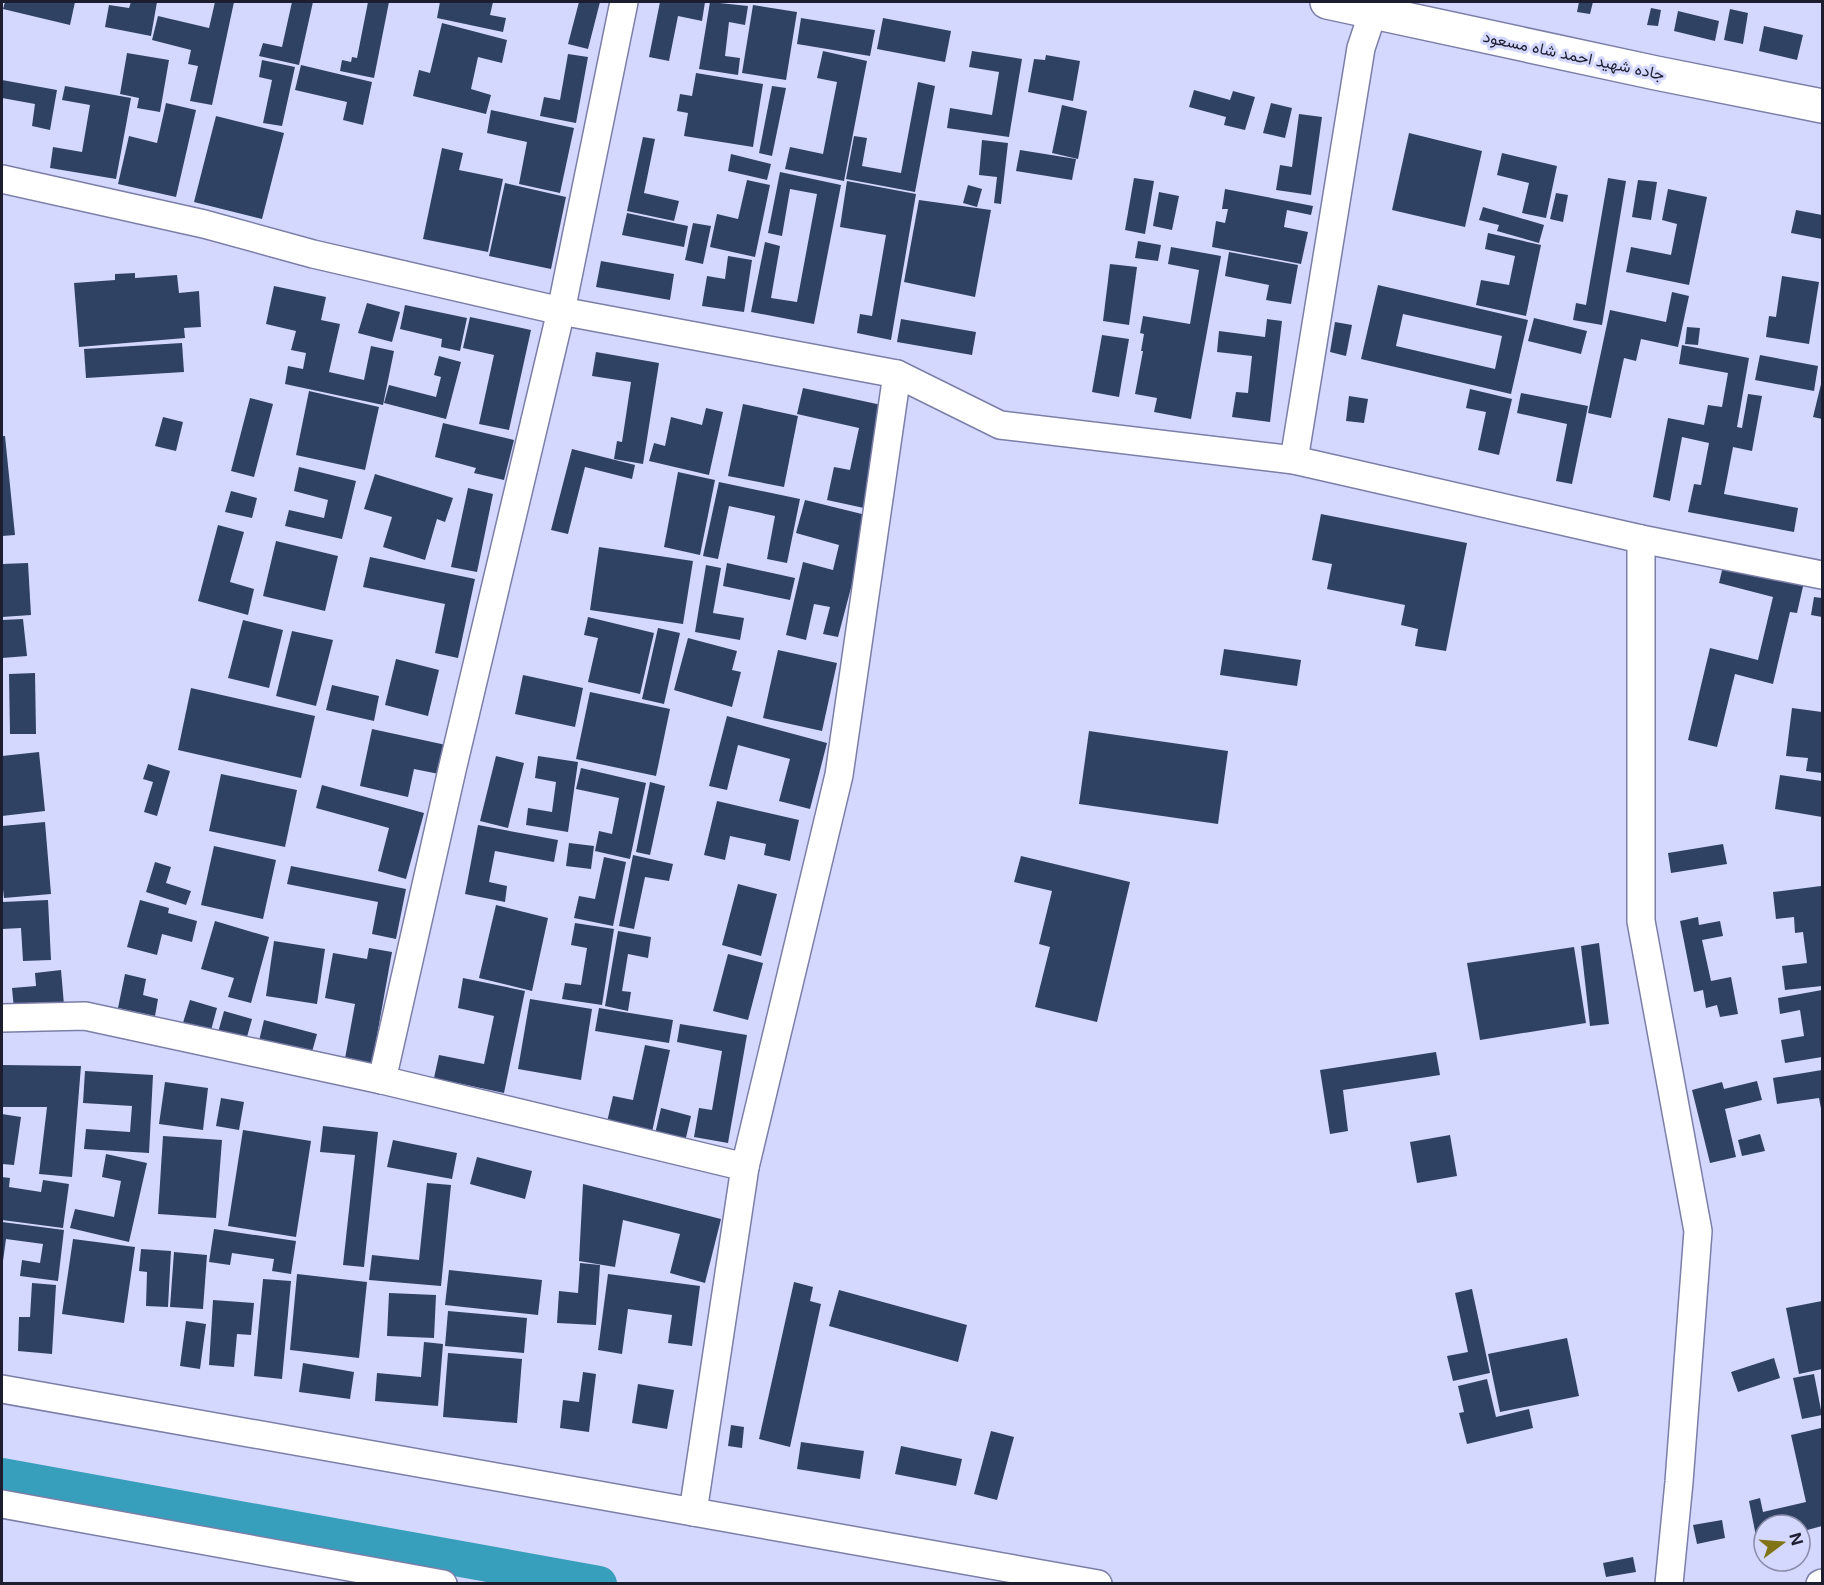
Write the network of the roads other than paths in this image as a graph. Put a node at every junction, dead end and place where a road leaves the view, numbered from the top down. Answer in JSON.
{"nodes":[{"id":1,"x":624,"y":2,"type":"edge"},
{"id":2,"x":1327,"y":2,"type":"edge"},
{"id":3,"x":1374,"y":7,"type":"edge"},
{"id":4,"x":1822,"y":106,"type":"edge"},
{"id":5,"x":2,"y":179,"type":"edge"},
{"id":6,"x":561,"y":311,"type":"junction"},
{"id":7,"x":897,"y":374,"type":"junction"},
{"id":8,"x":1294,"y":460,"type":"junction"},
{"id":9,"x":1641,"y":539,"type":"junction"},
{"id":10,"x":1822,"y":575,"type":"edge"},
{"id":11,"x":2,"y":1018,"type":"edge"},
{"id":12,"x":382,"y":1080,"type":"junction"},
{"id":13,"x":745,"y":1167,"type":"junction"},
{"id":14,"x":2,"y":1389,"type":"edge"},
{"id":15,"x":2,"y":1504,"type":"edge"},
{"id":16,"x":693,"y":1512,"type":"junction"},
{"id":17,"x":443,"y":1584,"type":"edge"},
{"id":18,"x":1098,"y":1584,"type":"edge"},
{"id":19,"x":1670,"y":1584,"type":"edge"}],
"edges":[{"from":1,"to":6,"type":"street"},
{"from":2,"to":3,"type":"main road","name":"جاده شهيد احمد شاه مسعود"},
{"from":3,"to":4,"type":"main road","name":"جاده شهيد احمد شاه مسعود"},
{"from":3,"to":8,"type":"street"},
{"from":5,"to":6,"type":"street"},
{"from":6,"to":7,"type":"street"},
{"from":6,"to":12,"type":"street"},
{"from":7,"to":8,"type":"street"},
{"from":7,"to":13,"type":"street"},
{"from":8,"to":9,"type":"street"},
{"from":9,"to":10,"type":"street"},
{"from":9,"to":19,"type":"street"},
{"from":11,"to":12,"type":"street"},
{"from":12,"to":13,"type":"street"},
{"from":13,"to":16,"type":"street"},
{"from":14,"to":16,"type":"street"},
{"from":15,"to":17,"type":"street"},
{"from":16,"to":18,"type":"street"}]}
